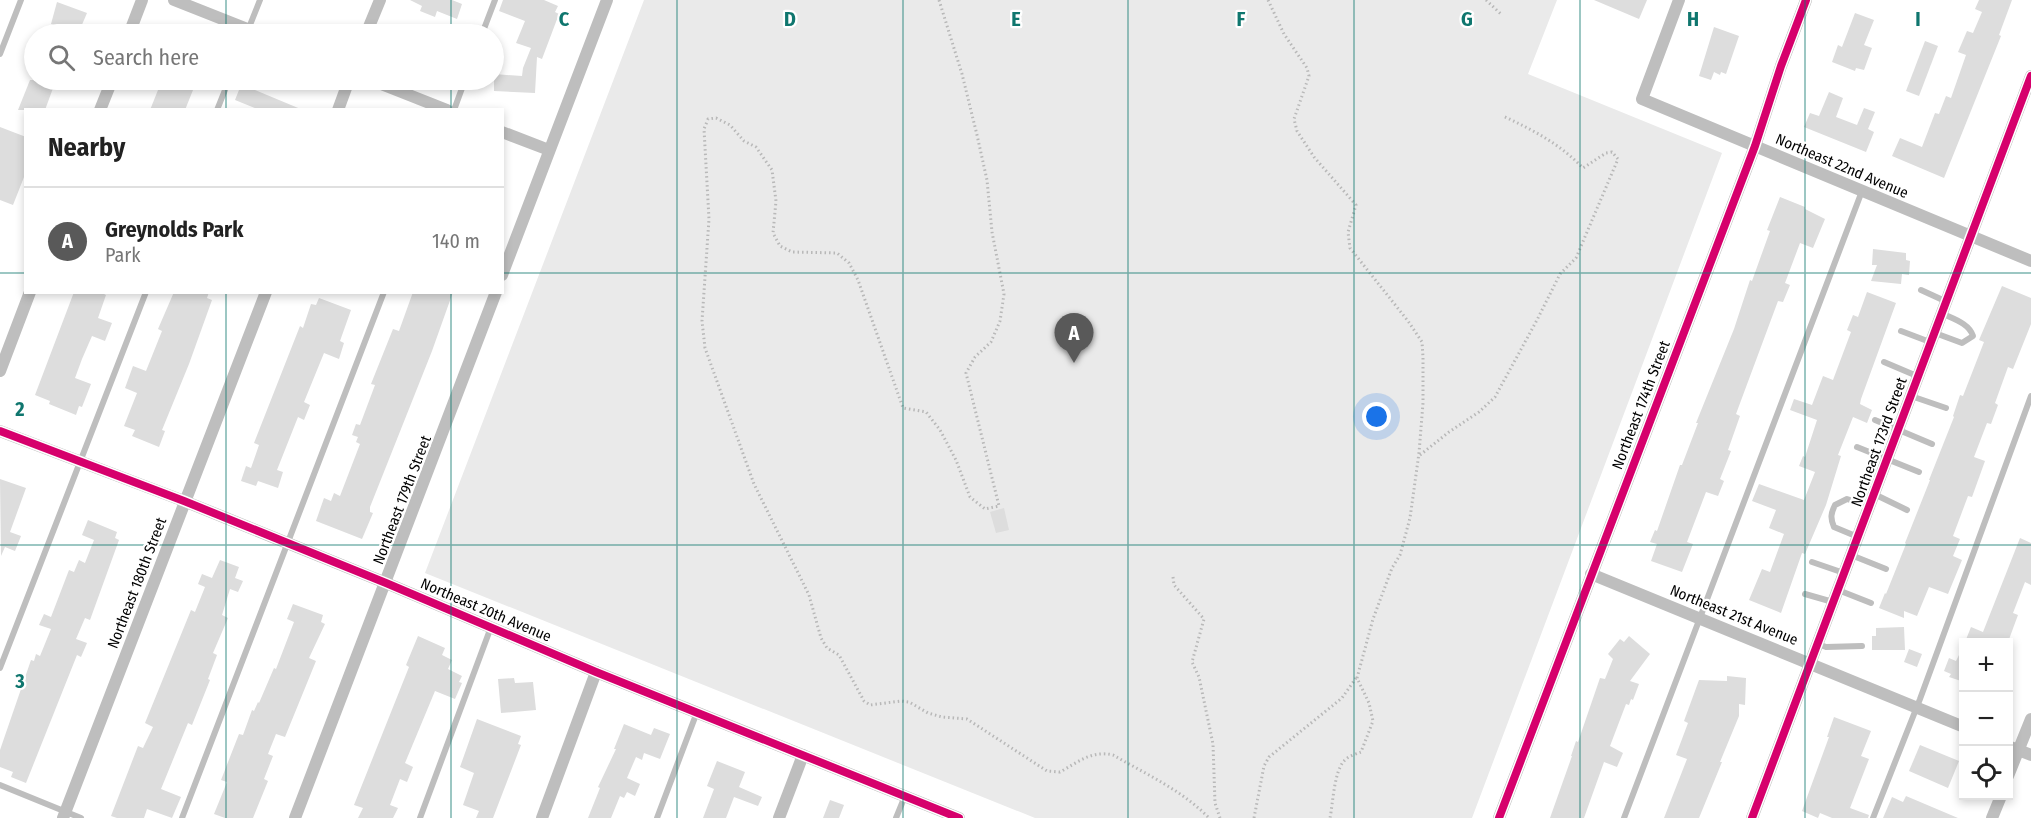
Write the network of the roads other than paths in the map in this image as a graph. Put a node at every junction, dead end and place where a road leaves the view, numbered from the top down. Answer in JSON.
{"nodes":[{"id":1,"x":21,"y":0,"type":"edge"},
{"id":2,"x":142,"y":0,"type":"edge"},
{"id":3,"x":174,"y":0,"type":"edge"},
{"id":4,"x":260,"y":0,"type":"edge"},
{"id":5,"x":380,"y":0,"type":"edge"},
{"id":6,"x":495,"y":0,"type":"edge"},
{"id":7,"x":607,"y":0,"type":"edge"},
{"id":8,"x":1679,"y":0,"type":"edge"},
{"id":9,"x":1806,"y":0,"type":"edge"},
{"id":10,"x":133,"y":24,"type":"edge"},
{"id":11,"x":231,"y":24,"type":"edge"},
{"id":12,"x":254,"y":24,"type":"edge"},
{"id":13,"x":370,"y":24,"type":"edge"},
{"id":14,"x":486,"y":24,"type":"edge"},
{"id":15,"x":0,"y":54,"type":"edge"},
{"id":16,"x":2031,"y":76,"type":"edge"},
{"id":17,"x":108,"y":90,"type":"edge"},
{"id":18,"x":225,"y":90,"type":"edge"},
{"id":19,"x":345,"y":90,"type":"edge"},
{"id":20,"x":397,"y":90,"type":"edge"},
{"id":21,"x":461,"y":90,"type":"edge"},
{"id":22,"x":101,"y":108,"type":"edge"},
{"id":23,"x":218,"y":108,"type":"edge"},
{"id":24,"x":339,"y":108,"type":"edge"},
{"id":25,"x":442,"y":108,"type":"edge"},
{"id":26,"x":455,"y":108,"type":"edge"},
{"id":27,"x":504,"y":133,"type":"edge"},
{"id":28,"x":1755,"y":146,"type":"junction"},
{"id":29,"x":549,"y":150,"type":"junction"},
{"id":30,"x":1862,"y":191,"type":"junction"},
{"id":31,"x":1970,"y":236,"type":"junction"},
{"id":32,"x":2031,"y":261,"type":"edge"},
{"id":33,"x":504,"y":270,"type":"edge"},
{"id":34,"x":1921,"y":290,"type":"dead end"},
{"id":35,"x":29,"y":294,"type":"edge"},
{"id":36,"x":145,"y":294,"type":"edge"},
{"id":37,"x":265,"y":294,"type":"edge"},
{"id":38,"x":383,"y":294,"type":"edge"},
{"id":39,"x":495,"y":294,"type":"edge"},
{"id":40,"x":1943,"y":307,"type":"junction"},
{"id":41,"x":1901,"y":331,"type":"dead end"},
{"id":42,"x":1932,"y":337,"type":"junction"},
{"id":43,"x":1884,"y":362,"type":"dead end"},
{"id":44,"x":0,"y":371,"type":"edge"},
{"id":45,"x":1917,"y":376,"type":"junction"},
{"id":46,"x":1910,"y":395,"type":"junction"},
{"id":47,"x":2031,"y":396,"type":"edge"},
{"id":48,"x":1946,"y":408,"type":"dead end"},
{"id":49,"x":1875,"y":420,"type":"dead end"},
{"id":50,"x":1898,"y":429,"type":"junction"},
{"id":51,"x":0,"y":431,"type":"edge"},
{"id":52,"x":1932,"y":444,"type":"dead end"},
{"id":53,"x":1857,"y":447,"type":"dead end"},
{"id":54,"x":1887,"y":458,"type":"junction"},
{"id":55,"x":80,"y":461,"type":"junction"},
{"id":56,"x":1919,"y":472,"type":"dead end"},
{"id":57,"x":1872,"y":500,"type":"junction"},
{"id":58,"x":184,"y":501,"type":"junction"},
{"id":59,"x":1907,"y":510,"type":"dead end"},
{"id":60,"x":1858,"y":537,"type":"junction"},
{"id":61,"x":288,"y":543,"type":"junction"},
{"id":62,"x":1851,"y":555,"type":"junction"},
{"id":63,"x":1812,"y":562,"type":"dead end"},
{"id":64,"x":1886,"y":569,"type":"dead end"},
{"id":65,"x":1845,"y":573,"type":"junction"},
{"id":66,"x":1592,"y":574,"type":"junction"},
{"id":67,"x":386,"y":583,"type":"junction"},
{"id":68,"x":1805,"y":594,"type":"dead end"},
{"id":69,"x":1836,"y":596,"type":"junction"},
{"id":70,"x":1871,"y":603,"type":"dead end"},
{"id":71,"x":1701,"y":618,"type":"junction"},
{"id":72,"x":491,"y":627,"type":"junction"},
{"id":73,"x":1818,"y":645,"type":"junction"},
{"id":74,"x":1862,"y":646,"type":"dead end"},
{"id":75,"x":1811,"y":663,"type":"junction"},
{"id":76,"x":0,"y":668,"type":"edge"},
{"id":77,"x":596,"y":672,"type":"junction"},
{"id":78,"x":1916,"y":707,"type":"junction"},
{"id":79,"x":697,"y":712,"type":"junction"},
{"id":80,"x":2031,"y":719,"type":"edge"},
{"id":81,"x":1959,"y":725,"type":"edge"},
{"id":82,"x":2014,"y":748,"type":"edge"},
{"id":83,"x":803,"y":755,"type":"junction"},
{"id":84,"x":2031,"y":755,"type":"edge"},
{"id":85,"x":0,"y":785,"type":"edge"},
{"id":86,"x":905,"y":796,"type":"junction"},
{"id":87,"x":1999,"y":800,"type":"edge"},
{"id":88,"x":64,"y":815,"type":"edge"},
{"id":89,"x":81,"y":818,"type":"edge"},
{"id":90,"x":182,"y":818,"type":"edge"},
{"id":91,"x":295,"y":818,"type":"edge"},
{"id":92,"x":420,"y":818,"type":"edge"},
{"id":93,"x":542,"y":818,"type":"edge"},
{"id":94,"x":657,"y":818,"type":"edge"},
{"id":95,"x":779,"y":818,"type":"edge"},
{"id":96,"x":896,"y":818,"type":"edge"},
{"id":97,"x":959,"y":818,"type":"edge"},
{"id":98,"x":1498,"y":818,"type":"edge"},
{"id":99,"x":1623,"y":818,"type":"edge"},
{"id":100,"x":1752,"y":818,"type":"edge"},
{"id":101,"x":1873,"y":818,"type":"edge"},
{"id":102,"x":1992,"y":818,"type":"edge"}],
"edges":[{"from":1,"to":15,"type":"lane"},
{"from":2,"to":10,"type":"street"},
{"from":3,"to":11,"type":"street"},
{"from":4,"to":12,"type":"lane"},
{"from":5,"to":13,"type":"street"},
{"from":6,"to":14,"type":"lane"},
{"from":7,"to":29,"type":"street"},
{"from":8,"to":28,"type":"street","name":"Northeast 22nd Avenue"},
{"from":9,"to":28,"type":"street","name":"Northeast 174th Street"},
{"from":16,"to":31,"type":"street","name":"Northeast 173rd Street"},
{"from":17,"to":22,"type":"street"},
{"from":18,"to":23,"type":"lane"},
{"from":19,"to":24,"type":"street"},
{"from":20,"to":25,"type":"street"},
{"from":21,"to":26,"type":"lane"},
{"from":27,"to":29,"type":"street"},
{"from":28,"to":30,"type":"street","name":"Northeast 22nd Avenue"},
{"from":28,"to":66,"type":"street","name":"Northeast 174th Street"},
{"from":29,"to":33,"type":"street"},
{"from":30,"to":31,"type":"street","name":"Northeast 22nd Avenue"},
{"from":30,"to":71,"type":"lane"},
{"from":31,"to":32,"type":"street","name":"Northeast 22nd Avenue"},
{"from":31,"to":40,"type":"street","name":"Northeast 173rd Street"},
{"from":34,"to":40,"type":"lane"},
{"from":35,"to":44,"type":"street"},
{"from":36,"to":55,"type":"lane"},
{"from":37,"to":58,"type":"street","name":"Northeast 180th Street"},
{"from":38,"to":61,"type":"lane"},
{"from":39,"to":67,"type":"street","name":"Northeast 179th Street"},
{"from":40,"to":42,"type":"street","name":"Northeast 173rd Street"},
{"from":40,"to":42,"type":"lane"},
{"from":41,"to":42,"type":"lane"},
{"from":42,"to":45,"type":"street","name":"Northeast 173rd Street"},
{"from":43,"to":45,"type":"lane"},
{"from":45,"to":46,"type":"street","name":"Northeast 173rd Street"},
{"from":46,"to":48,"type":"lane"},
{"from":46,"to":50,"type":"street","name":"Northeast 173rd Street"},
{"from":47,"to":78,"type":"lane"},
{"from":49,"to":50,"type":"lane"},
{"from":50,"to":52,"type":"lane"},
{"from":50,"to":54,"type":"street","name":"Northeast 173rd Street"},
{"from":51,"to":55,"type":"street","name":"Northeast 20th Avenue"},
{"from":53,"to":54,"type":"lane"},
{"from":54,"to":56,"type":"lane"},
{"from":54,"to":57,"type":"street","name":"Northeast 173rd Street"},
{"from":55,"to":58,"type":"street","name":"Northeast 20th Avenue"},
{"from":55,"to":76,"type":"lane"},
{"from":57,"to":59,"type":"lane"},
{"from":57,"to":60,"type":"street","name":"Northeast 173rd Street"},
{"from":57,"to":60,"type":"lane"},
{"from":58,"to":61,"type":"street","name":"Northeast 20th Avenue"},
{"from":58,"to":88,"type":"street","name":"Northeast 180th Street"},
{"from":60,"to":62,"type":"street","name":"Northeast 173rd Street"},
{"from":61,"to":67,"type":"street","name":"Northeast 20th Avenue"},
{"from":61,"to":90,"type":"lane"},
{"from":62,"to":64,"type":"lane"},
{"from":62,"to":65,"type":"street","name":"Northeast 173rd Street"},
{"from":63,"to":65,"type":"lane"},
{"from":65,"to":69,"type":"street","name":"Northeast 173rd Street"},
{"from":66,"to":71,"type":"street","name":"Northeast 21st Avenue"},
{"from":66,"to":98,"type":"street","name":"Northeast 174th Street"},
{"from":67,"to":72,"type":"street","name":"Northeast 20th Avenue"},
{"from":67,"to":91,"type":"street","name":"Northeast 179th Street"},
{"from":68,"to":69,"type":"lane"},
{"from":69,"to":70,"type":"lane"},
{"from":69,"to":73,"type":"street","name":"Northeast 173rd Street"},
{"from":71,"to":75,"type":"street","name":"Northeast 21st Avenue"},
{"from":71,"to":99,"type":"lane"},
{"from":72,"to":77,"type":"street","name":"Northeast 20th Avenue"},
{"from":72,"to":92,"type":"lane"},
{"from":73,"to":74,"type":"lane"},
{"from":73,"to":75,"type":"street","name":"Northeast 173rd Street"},
{"from":75,"to":78,"type":"street","name":"Northeast 21st Avenue"},
{"from":75,"to":100,"type":"street","name":"Northeast 173rd Street"},
{"from":77,"to":79,"type":"street","name":"Northeast 20th Avenue"},
{"from":77,"to":93,"type":"street"},
{"from":78,"to":81,"type":"street","name":"Northeast 21st Avenue"},
{"from":78,"to":101,"type":"lane"},
{"from":79,"to":83,"type":"street","name":"Northeast 20th Avenue"},
{"from":79,"to":94,"type":"lane"},
{"from":80,"to":82,"type":"street"},
{"from":82,"to":84,"type":"street"},
{"from":83,"to":86,"type":"street","name":"Northeast 20th Avenue"},
{"from":83,"to":95,"type":"street"},
{"from":85,"to":88,"type":"lane"},
{"from":86,"to":96,"type":"lane"},
{"from":86,"to":97,"type":"street","name":"Northeast 20th Avenue"},
{"from":87,"to":102,"type":"street"},
{"from":88,"to":89,"type":"lane"}]}
